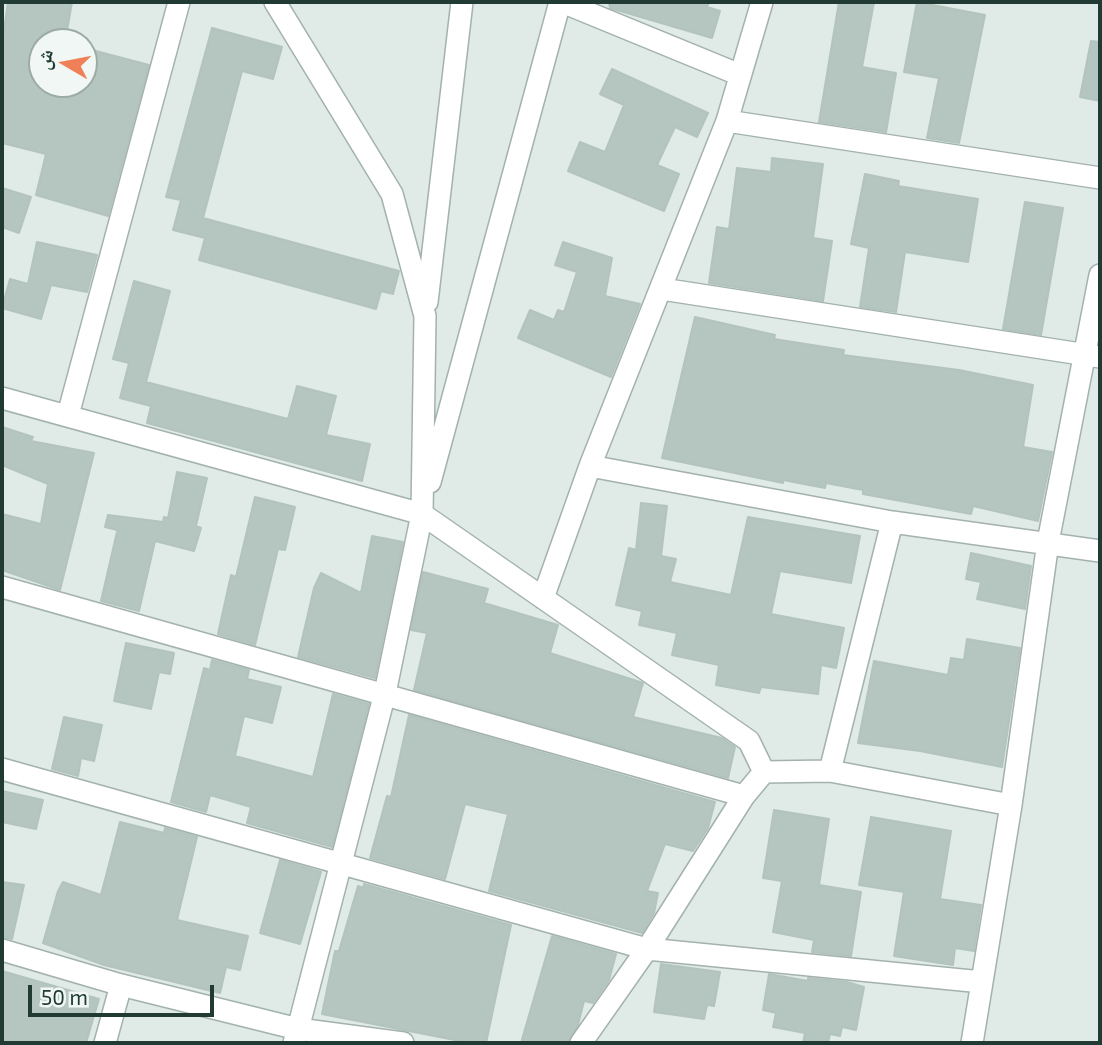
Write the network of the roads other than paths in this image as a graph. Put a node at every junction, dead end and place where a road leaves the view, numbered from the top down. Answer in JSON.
{"nodes":[{"id":1,"x":179,"y":2,"type":"edge"},
{"id":2,"x":275,"y":2,"type":"edge"},
{"id":3,"x":462,"y":2,"type":"edge"},
{"id":4,"x":561,"y":2,"type":"edge"},
{"id":5,"x":762,"y":2,"type":"edge"},
{"id":6,"x":740,"y":75,"type":"junction"},
{"id":7,"x":727,"y":121,"type":"junction"},
{"id":8,"x":1100,"y":178,"type":"edge"},
{"id":9,"x":1100,"y":275,"type":"edge"},
{"id":10,"x":662,"y":289,"type":"junction"},
{"id":11,"x":425,"y":316,"type":"junction"},
{"id":12,"x":1093,"y":356,"type":"edge"},
{"id":13,"x":2,"y":398,"type":"edge"},
{"id":14,"x":68,"y":415,"type":"junction"},
{"id":15,"x":590,"y":466,"type":"junction"},
{"id":16,"x":422,"y":514,"type":"junction"},
{"id":17,"x":892,"y":522,"type":"junction"},
{"id":18,"x":1048,"y":542,"type":"junction"},
{"id":19,"x":1100,"y":551,"type":"edge"},
{"id":20,"x":2,"y":587,"type":"edge"},
{"id":21,"x":543,"y":598,"type":"junction"},
{"id":22,"x":385,"y":693,"type":"junction"},
{"id":23,"x":2,"y":769,"type":"edge"},
{"id":24,"x":830,"y":771,"type":"junction"},
{"id":25,"x":764,"y":772,"type":"junction"},
{"id":26,"x":744,"y":796,"type":"junction"},
{"id":27,"x":1011,"y":805,"type":"junction"},
{"id":28,"x":341,"y":864,"type":"junction"},
{"id":29,"x":647,"y":949,"type":"junction"},
{"id":30,"x":2,"y":950,"type":"edge"},
{"id":31,"x":982,"y":982,"type":"junction"},
{"id":32,"x":121,"y":985,"type":"junction"},
{"id":33,"x":296,"y":1036,"type":"edge"},
{"id":34,"x":105,"y":1043,"type":"edge"},
{"id":35,"x":404,"y":1043,"type":"edge"},
{"id":36,"x":580,"y":1043,"type":"edge"},
{"id":37,"x":972,"y":1043,"type":"edge"}],
"edges":[{"from":1,"to":14,"type":"street"},
{"from":2,"to":11,"type":"street"},
{"from":3,"to":11,"type":"street"},
{"from":4,"to":6,"type":"street"},
{"from":4,"to":16,"type":"street"},
{"from":5,"to":6,"type":"street"},
{"from":6,"to":7,"type":"street"},
{"from":7,"to":8,"type":"street"},
{"from":7,"to":10,"type":"street"},
{"from":9,"to":12,"type":"street"},
{"from":10,"to":12,"type":"street"},
{"from":10,"to":15,"type":"street"},
{"from":11,"to":16,"type":"street"},
{"from":12,"to":18,"type":"street"},
{"from":13,"to":14,"type":"street"},
{"from":14,"to":16,"type":"street"},
{"from":15,"to":17,"type":"street"},
{"from":15,"to":21,"type":"street"},
{"from":16,"to":21,"type":"street"},
{"from":16,"to":22,"type":"street"},
{"from":17,"to":18,"type":"street"},
{"from":17,"to":24,"type":"street"},
{"from":18,"to":19,"type":"street"},
{"from":18,"to":27,"type":"street"},
{"from":20,"to":22,"type":"street"},
{"from":21,"to":25,"type":"street"},
{"from":22,"to":26,"type":"street"},
{"from":22,"to":28,"type":"street"},
{"from":23,"to":28,"type":"street"},
{"from":24,"to":25,"type":"street"},
{"from":24,"to":27,"type":"street"},
{"from":25,"to":26,"type":"street"},
{"from":26,"to":29,"type":"street"},
{"from":27,"to":31,"type":"street"},
{"from":28,"to":29,"type":"street"},
{"from":28,"to":33,"type":"street"},
{"from":29,"to":31,"type":"street"},
{"from":29,"to":36,"type":"street"},
{"from":30,"to":32,"type":"street"},
{"from":31,"to":37,"type":"street"},
{"from":32,"to":33,"type":"street"},
{"from":32,"to":34,"type":"street"},
{"from":33,"to":35,"type":"street"}]}
